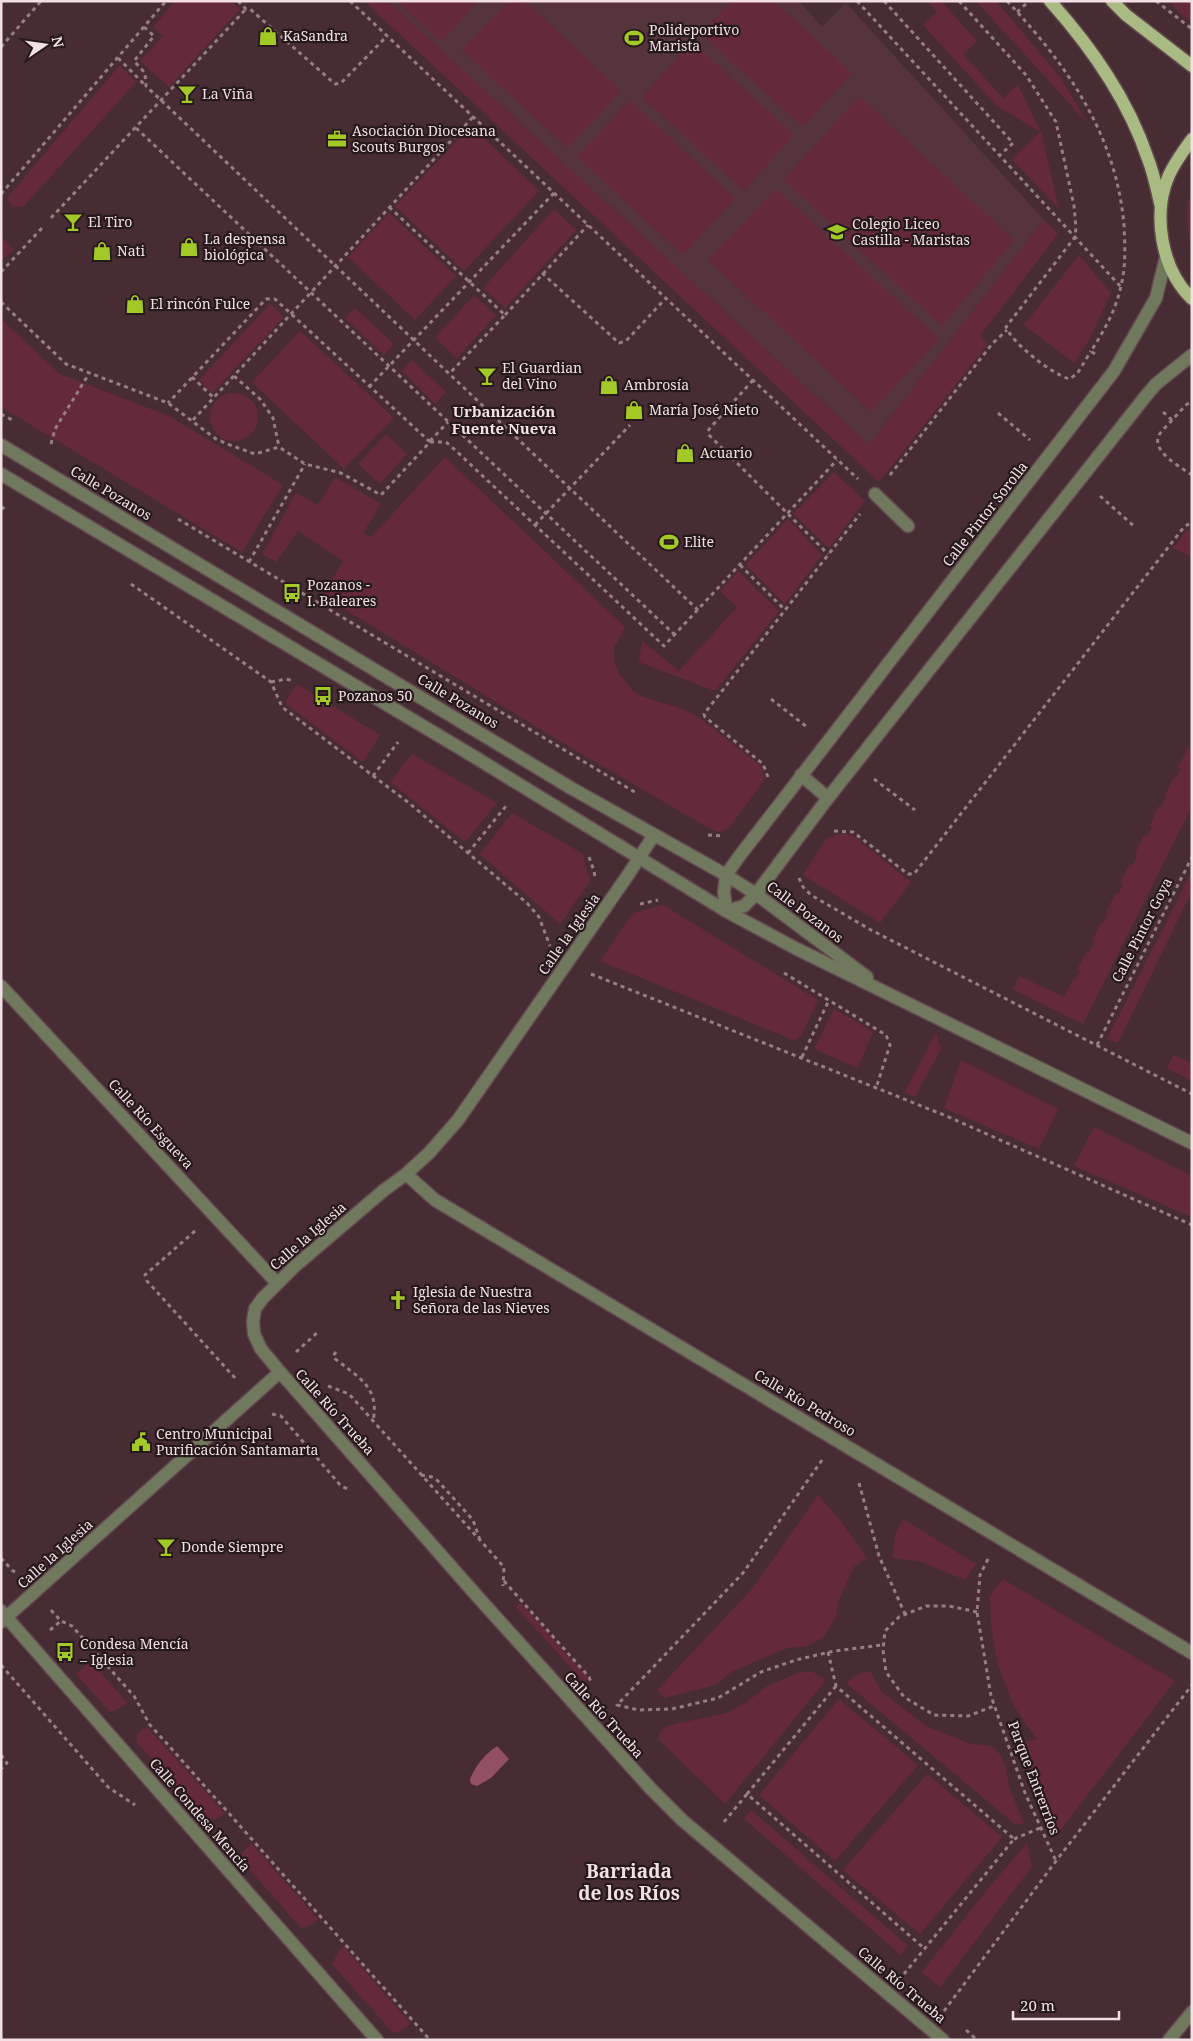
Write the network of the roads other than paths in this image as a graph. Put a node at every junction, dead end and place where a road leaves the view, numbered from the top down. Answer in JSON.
{"nodes":[{"id":1,"x":1050,"y":1,"type":"edge"},
{"id":2,"x":1112,"y":1,"type":"edge"},
{"id":3,"x":1192,"y":66,"type":"edge"},
{"id":4,"x":1192,"y":139,"type":"edge"},
{"id":5,"x":1161,"y":207,"type":"junction"},
{"id":6,"x":1166,"y":257,"type":"junction"},
{"id":7,"x":1192,"y":299,"type":"edge"},
{"id":8,"x":1192,"y":355,"type":"edge"},
{"id":9,"x":1,"y":445,"type":"edge"},
{"id":10,"x":1,"y":474,"type":"edge"},
{"id":11,"x":875,"y":494,"type":"road end"},
{"id":12,"x":908,"y":526,"type":"dead end"},
{"id":13,"x":801,"y":775,"type":"junction"},
{"id":14,"x":828,"y":798,"type":"junction"},
{"id":15,"x":654,"y":835,"type":"junction"},
{"id":16,"x":640,"y":858,"type":"junction"},
{"id":17,"x":726,"y":875,"type":"junction"},
{"id":18,"x":756,"y":894,"type":"junction"},
{"id":19,"x":726,"y":911,"type":"junction"},
{"id":20,"x":1,"y":986,"type":"edge"},
{"id":21,"x":891,"y":995,"type":"junction"},
{"id":22,"x":1192,"y":1142,"type":"edge"},
{"id":23,"x":406,"y":1174,"type":"junction"},
{"id":24,"x":277,"y":1283,"type":"junction"},
{"id":25,"x":280,"y":1372,"type":"junction"},
{"id":26,"x":3,"y":1617,"type":"edge"},
{"id":27,"x":1192,"y":1653,"type":"edge"},
{"id":28,"x":1192,"y":2012,"type":"edge"},
{"id":29,"x":377,"y":2040,"type":"edge"},
{"id":30,"x":942,"y":2040,"type":"edge"},
{"id":31,"x":1169,"y":2040,"type":"edge"}],
"edges":[{"from":1,"to":5,"type":"main road"},
{"from":2,"to":3,"type":"main road"},
{"from":4,"to":5,"type":"main road"},
{"from":5,"to":6,"type":"main road"},
{"from":6,"to":7,"type":"main road"},
{"from":6,"to":13,"type":"street","name":"Calle Pintor Sorolla"},
{"from":8,"to":14,"type":"street"},
{"from":9,"to":15,"type":"street","name":"Calle Pozanos"},
{"from":10,"to":16,"type":"street","name":"Calle Pozanos"},
{"from":11,"to":12,"type":"street"},
{"from":13,"to":14,"type":"street"},
{"from":13,"to":17,"type":"street","name":"Calle Pintor Sorolla"},
{"from":14,"to":18,"type":"street"},
{"from":15,"to":16,"type":"street","name":"Calle la Iglesia"},
{"from":15,"to":17,"type":"street","name":"Calle Pozanos"},
{"from":16,"to":19,"type":"street","name":"Calle Pozanos"},
{"from":16,"to":23,"type":"street","name":"Calle la Iglesia"},
{"from":17,"to":18,"type":"street","name":"Calle Pozanos"},
{"from":17,"to":19,"type":"street"},
{"from":18,"to":19,"type":"street"},
{"from":18,"to":21,"type":"street","name":"Calle Pozanos"},
{"from":19,"to":21,"type":"street","name":"Calle Pozanos"},
{"from":20,"to":24,"type":"street","name":"Calle Río Esgueva"},
{"from":21,"to":22,"type":"street","name":"Calle Pozanos"},
{"from":23,"to":24,"type":"street","name":"Calle la Iglesia"},
{"from":23,"to":27,"type":"street","name":"Calle Río Pedroso"},
{"from":24,"to":25,"type":"street","name":"Calle la Iglesia"},
{"from":25,"to":26,"type":"street","name":"Calle la Iglesia"},
{"from":25,"to":30,"type":"street","name":"Calle Río Trueba"},
{"from":26,"to":29,"type":"street","name":"Calle Condesa Mencía"},
{"from":28,"to":31,"type":"street"}]}
